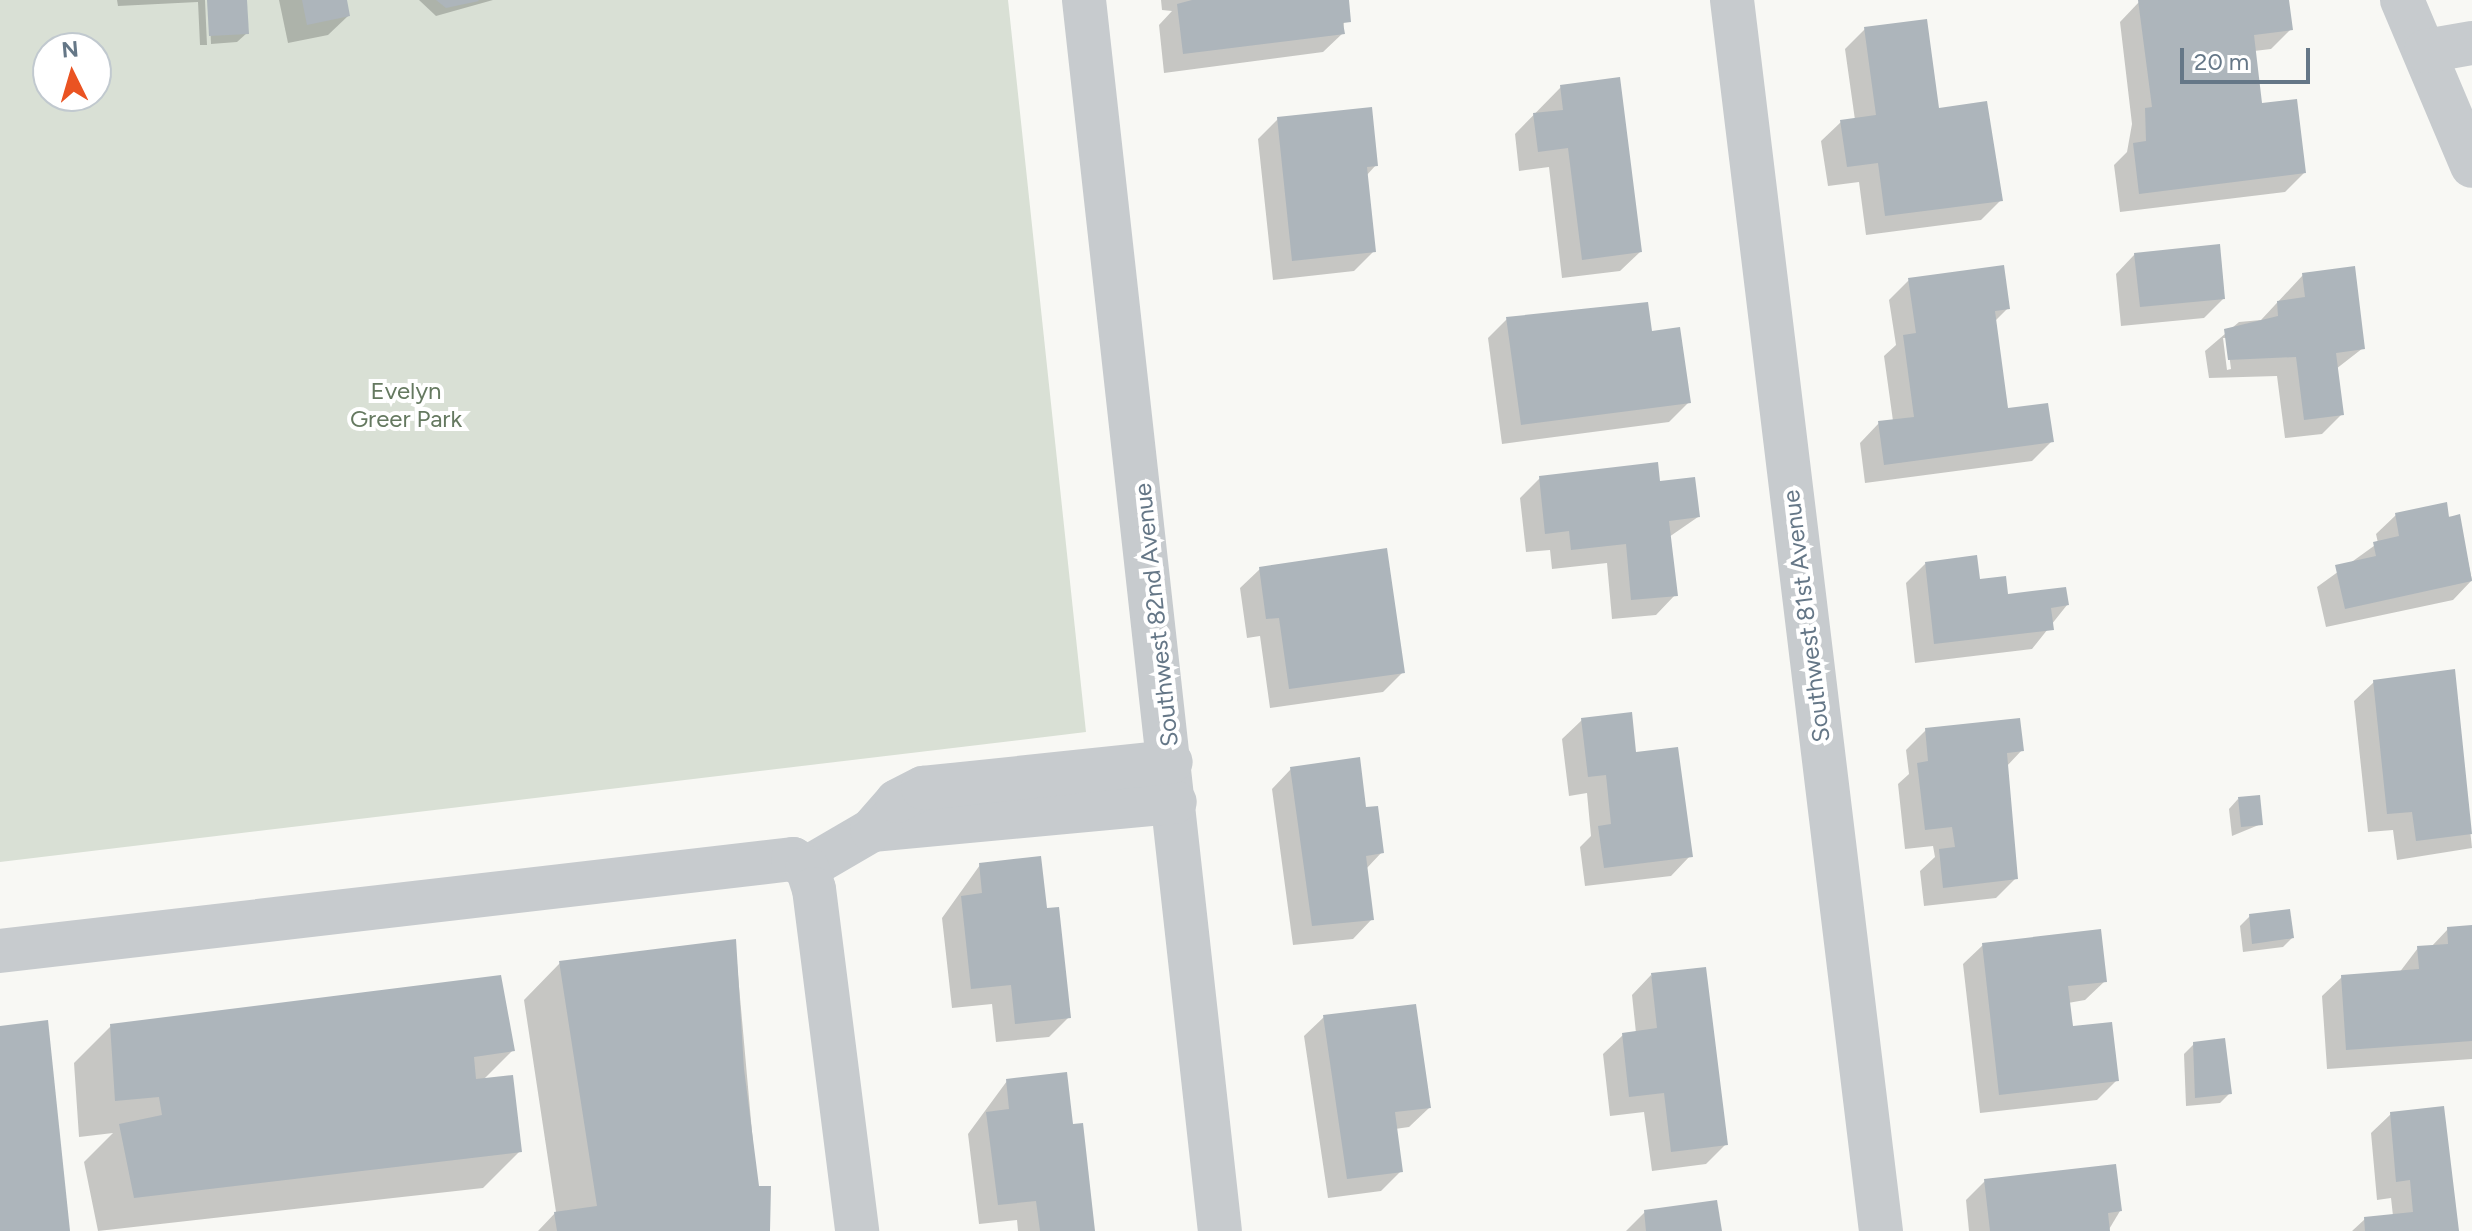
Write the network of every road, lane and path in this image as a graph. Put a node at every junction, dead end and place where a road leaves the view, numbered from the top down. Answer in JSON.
{"nodes":[{"id":1,"x":1084,"y":0,"type":"edge"},
{"id":2,"x":1732,"y":0,"type":"edge"},
{"id":3,"x":2402,"y":0,"type":"edge"},
{"id":4,"x":2472,"y":43,"type":"edge"},
{"id":5,"x":2426,"y":51,"type":"junction"},
{"id":6,"x":2472,"y":166,"type":"edge"},
{"id":7,"x":1173,"y":782,"type":"junction"},
{"id":8,"x":807,"y":868,"type":"junction"},
{"id":9,"x":0,"y":951,"type":"edge"},
{"id":10,"x":857,"y":1231,"type":"edge"},
{"id":11,"x":1220,"y":1231,"type":"edge"},
{"id":12,"x":1881,"y":1231,"type":"edge"}],
"edges":[{"from":1,"to":7,"type":"street","name":"Southwest 82nd Avenue"},
{"from":2,"to":12,"type":"street","name":"Southwest 81st Avenue"},
{"from":3,"to":5,"type":"street"},
{"from":4,"to":5,"type":"street"},
{"from":5,"to":6,"type":"street"},
{"from":7,"to":8,"type":"street"},
{"from":7,"to":11,"type":"street","name":"Southwest 82nd Avenue"},
{"from":8,"to":9,"type":"street"},
{"from":8,"to":10,"type":"street"}]}
